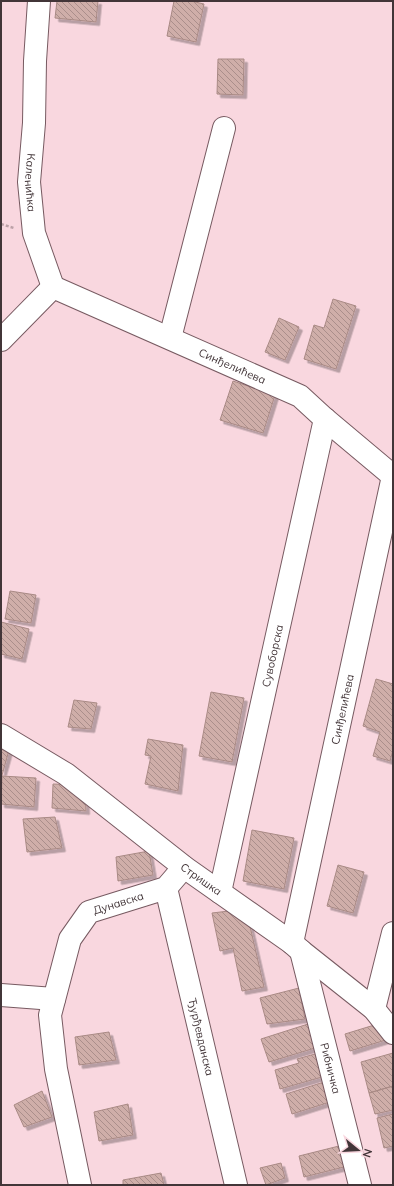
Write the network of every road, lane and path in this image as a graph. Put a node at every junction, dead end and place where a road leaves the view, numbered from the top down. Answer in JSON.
{"nodes":[{"id":1,"x":39,"y":1,"type":"edge"},
{"id":2,"x":224,"y":128,"type":"dead end"},
{"id":3,"x":53,"y":287,"type":"junction"},
{"id":4,"x":170,"y":338,"type":"junction"},
{"id":5,"x":1,"y":340,"type":"edge"},
{"id":6,"x":325,"y":419,"type":"junction"},
{"id":7,"x":393,"y":476,"type":"edge"},
{"id":8,"x":1,"y":735,"type":"edge"},
{"id":9,"x":184,"y":867,"type":"junction"},
{"id":10,"x":166,"y":888,"type":"junction"},
{"id":11,"x":220,"y":892,"type":"junction"},
{"id":12,"x":393,"y":933,"type":"edge"},
{"id":13,"x":297,"y":947,"type":"junction"},
{"id":14,"x":1,"y":995,"type":"edge"},
{"id":15,"x":54,"y":999,"type":"junction"},
{"id":16,"x":374,"y":1009,"type":"junction"},
{"id":17,"x":393,"y":1033,"type":"edge"},
{"id":18,"x":80,"y":1185,"type":"edge"},
{"id":19,"x":236,"y":1185,"type":"edge"},
{"id":20,"x":360,"y":1185,"type":"edge"}],
"edges":[{"from":1,"to":3,"type":"street","name":"Каленићка"},
{"from":2,"to":4,"type":"street"},
{"from":3,"to":4,"type":"street","name":"Синђелићева"},
{"from":3,"to":5,"type":"street"},
{"from":4,"to":6,"type":"street","name":"Синђелићева"},
{"from":6,"to":7,"type":"street","name":"Синђелићева"},
{"from":6,"to":11,"type":"street","name":"Сувоборска"},
{"from":7,"to":13,"type":"street","name":"Синђелићева"},
{"from":8,"to":9,"type":"street","name":"Стришка"},
{"from":9,"to":10,"type":"street"},
{"from":9,"to":11,"type":"street","name":"Стришка"},
{"from":10,"to":15,"type":"street","name":"Дунавска"},
{"from":10,"to":19,"type":"street","name":"Ђурђевданска"},
{"from":11,"to":13,"type":"street","name":"Стришка"},
{"from":12,"to":16,"type":"street"},
{"from":13,"to":16,"type":"street","name":"Стришка"},
{"from":13,"to":20,"type":"street","name":"Рибничка"},
{"from":14,"to":15,"type":"street"},
{"from":15,"to":18,"type":"street","name":"Дунавска"},
{"from":16,"to":17,"type":"street","name":"Стришка"}]}
